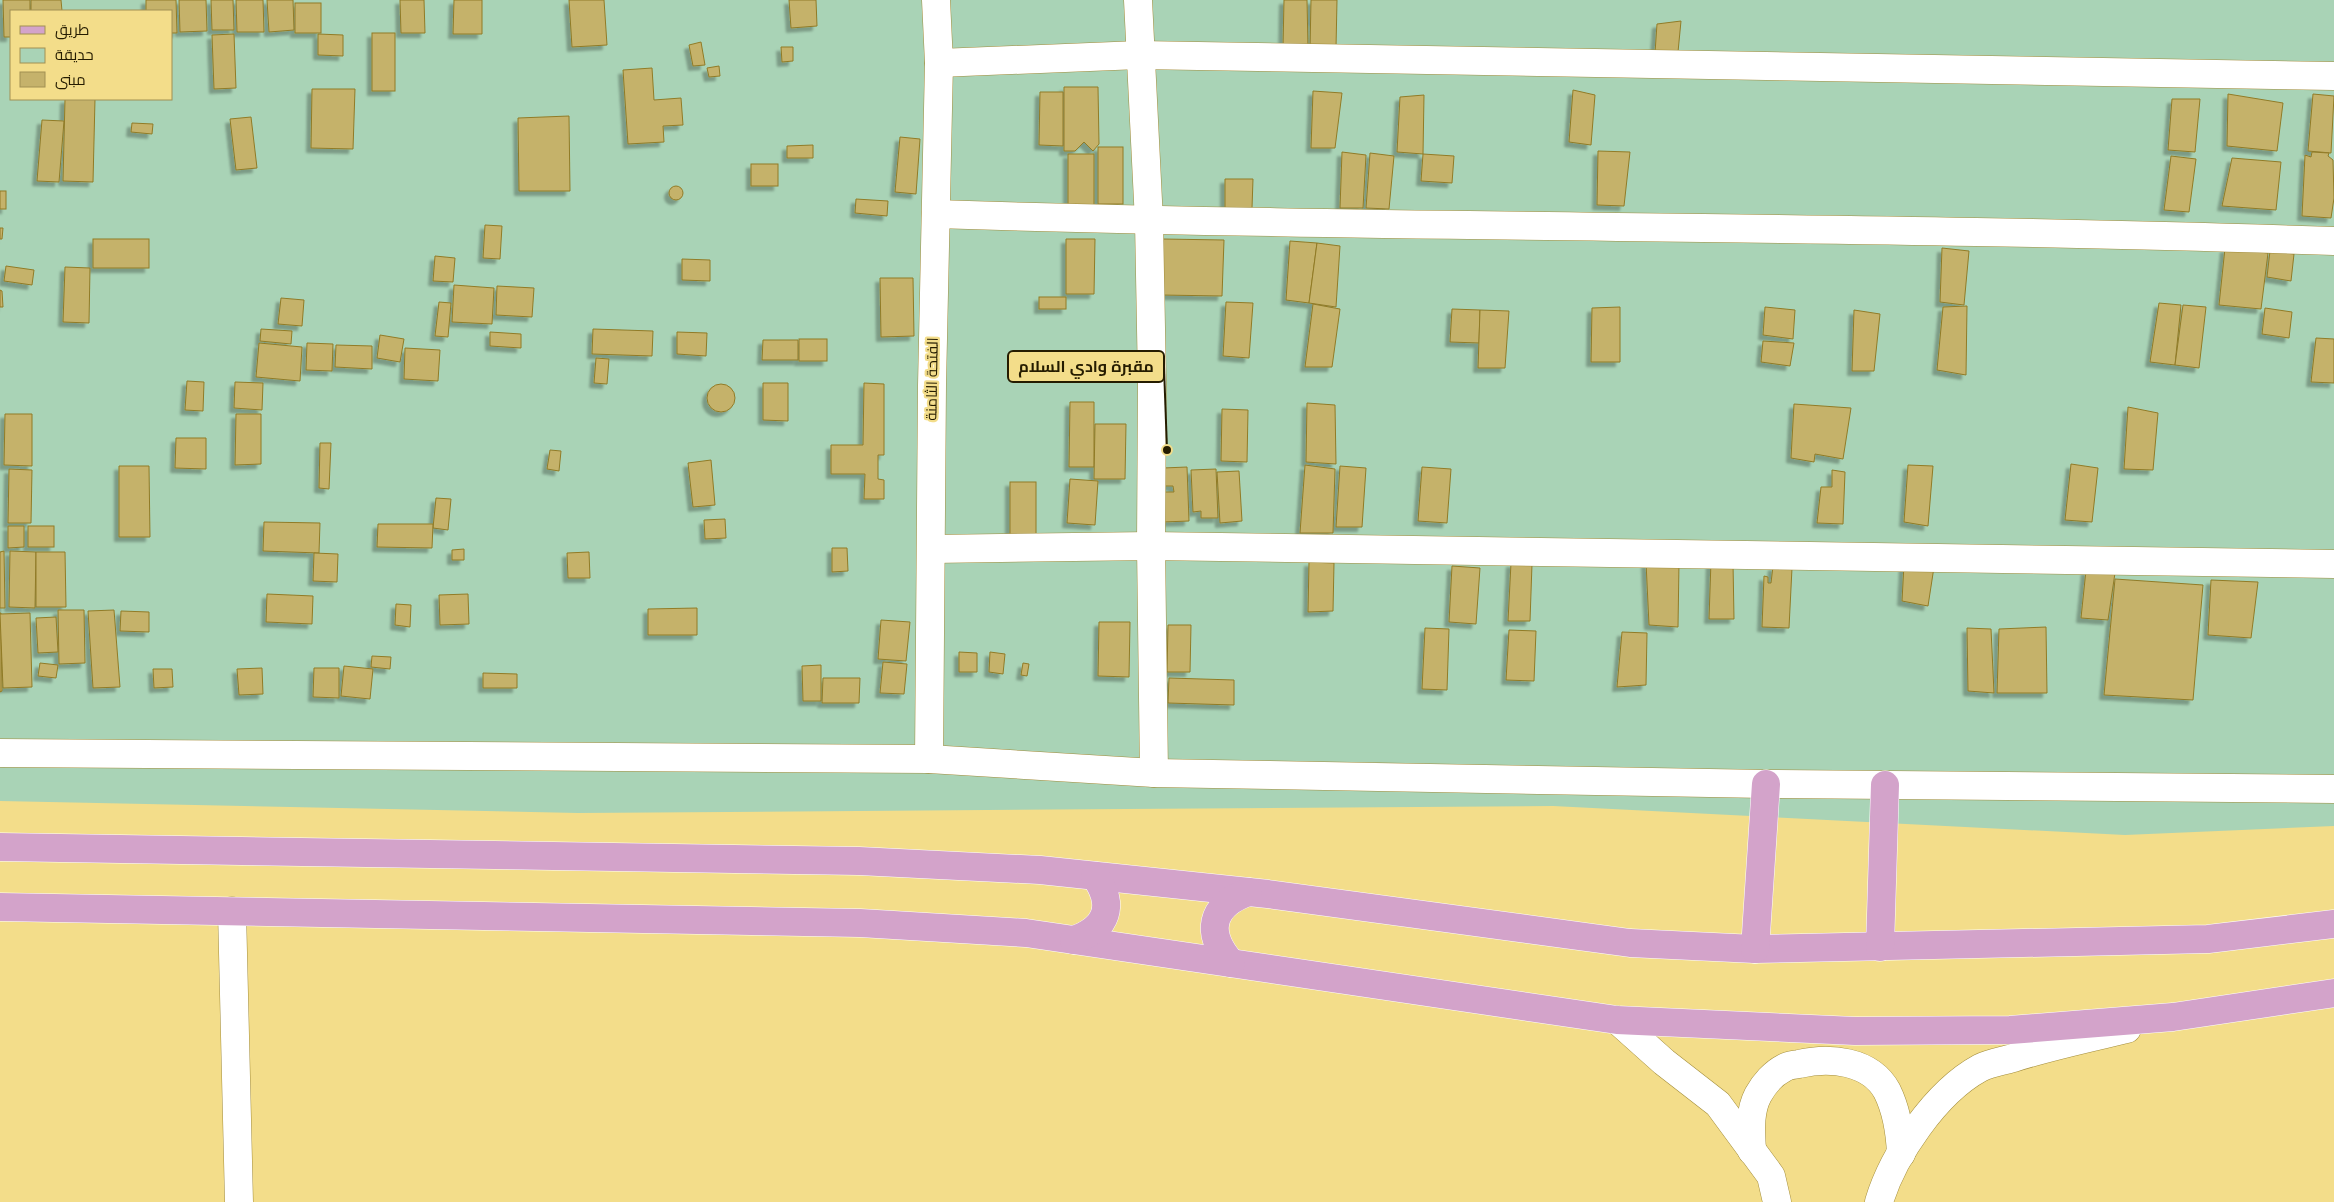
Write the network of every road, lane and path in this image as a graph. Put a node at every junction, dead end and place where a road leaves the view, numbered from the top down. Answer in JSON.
{"nodes":[{"id":1,"x":936,"y":0,"type":"edge"},
{"id":2,"x":1138,"y":0,"type":"edge"},
{"id":3,"x":1139,"y":55,"type":"junction"},
{"id":4,"x":939,"y":63,"type":"junction"},
{"id":5,"x":2334,"y":76,"type":"edge"},
{"id":6,"x":936,"y":214,"type":"junction"},
{"id":7,"x":1149,"y":221,"type":"junction"},
{"id":8,"x":2334,"y":241,"type":"edge"},
{"id":9,"x":1151,"y":546,"type":"junction"},
{"id":10,"x":932,"y":549,"type":"junction"},
{"id":11,"x":2334,"y":564,"type":"edge"},
{"id":12,"x":0,"y":753,"type":"edge"},
{"id":13,"x":929,"y":759,"type":"junction"},
{"id":14,"x":1154,"y":772,"type":"junction"},
{"id":15,"x":1766,"y":784,"type":"junction"},
{"id":16,"x":1885,"y":785,"type":"junction"},
{"id":17,"x":2334,"y":789,"type":"edge"},
{"id":18,"x":0,"y":847,"type":"edge"},
{"id":19,"x":1095,"y":876,"type":"junction"},
{"id":20,"x":1248,"y":892,"type":"junction"},
{"id":21,"x":0,"y":907,"type":"edge"},
{"id":22,"x":232,"y":911,"type":"junction"},
{"id":23,"x":2334,"y":924,"type":"edge"},
{"id":24,"x":1074,"y":940,"type":"junction"},
{"id":25,"x":1880,"y":947,"type":"junction"},
{"id":26,"x":1755,"y":949,"type":"junction"},
{"id":27,"x":1231,"y":963,"type":"junction"},
{"id":28,"x":2334,"y":993,"type":"edge"},
{"id":29,"x":2174,"y":1017,"type":"junction"},
{"id":30,"x":1617,"y":1020,"type":"junction"},
{"id":31,"x":1752,"y":1151,"type":"junction"},
{"id":32,"x":1901,"y":1154,"type":"junction"},
{"id":33,"x":239,"y":1202,"type":"edge"},
{"id":34,"x":1777,"y":1202,"type":"edge"},
{"id":35,"x":1879,"y":1202,"type":"edge"}],
"edges":[{"from":1,"to":4,"type":"street","name":"الفتحة الثامنة"},
{"from":2,"to":3,"type":"street"},
{"from":3,"to":4,"type":"street"},
{"from":3,"to":5,"type":"street"},
{"from":3,"to":7,"type":"street"},
{"from":4,"to":6,"type":"street","name":"الفتحة الثامنة"},
{"from":6,"to":7,"type":"street"},
{"from":6,"to":10,"type":"street","name":"الفتحة الثامنة"},
{"from":7,"to":8,"type":"street"},
{"from":7,"to":9,"type":"street"},
{"from":9,"to":10,"type":"street"},
{"from":9,"to":11,"type":"street"},
{"from":9,"to":14,"type":"street"},
{"from":10,"to":13,"type":"street","name":"الفتحة الثامنة"},
{"from":12,"to":13,"type":"street"},
{"from":13,"to":14,"type":"street"},
{"from":14,"to":15,"type":"street"},
{"from":15,"to":16,"type":"street"},
{"from":15,"to":26,"type":"main road"},
{"from":16,"to":17,"type":"street"},
{"from":16,"to":25,"type":"main road"},
{"from":18,"to":19,"type":"main road"},
{"from":19,"to":20,"type":"main road"},
{"from":19,"to":24,"type":"main road"},
{"from":20,"to":26,"type":"main road"},
{"from":20,"to":27,"type":"main road"},
{"from":21,"to":22,"type":"main road"},
{"from":22,"to":24,"type":"main road"},
{"from":22,"to":33,"type":"street"},
{"from":23,"to":25,"type":"main road"},
{"from":24,"to":27,"type":"main road"},
{"from":25,"to":26,"type":"main road"},
{"from":27,"to":30,"type":"main road"},
{"from":28,"to":29,"type":"main road"},
{"from":29,"to":30,"type":"main road"},
{"from":29,"to":32,"type":"street"},
{"from":30,"to":31,"type":"street"},
{"from":31,"to":32,"type":"street"},
{"from":31,"to":34,"type":"street"},
{"from":32,"to":35,"type":"street"}]}
